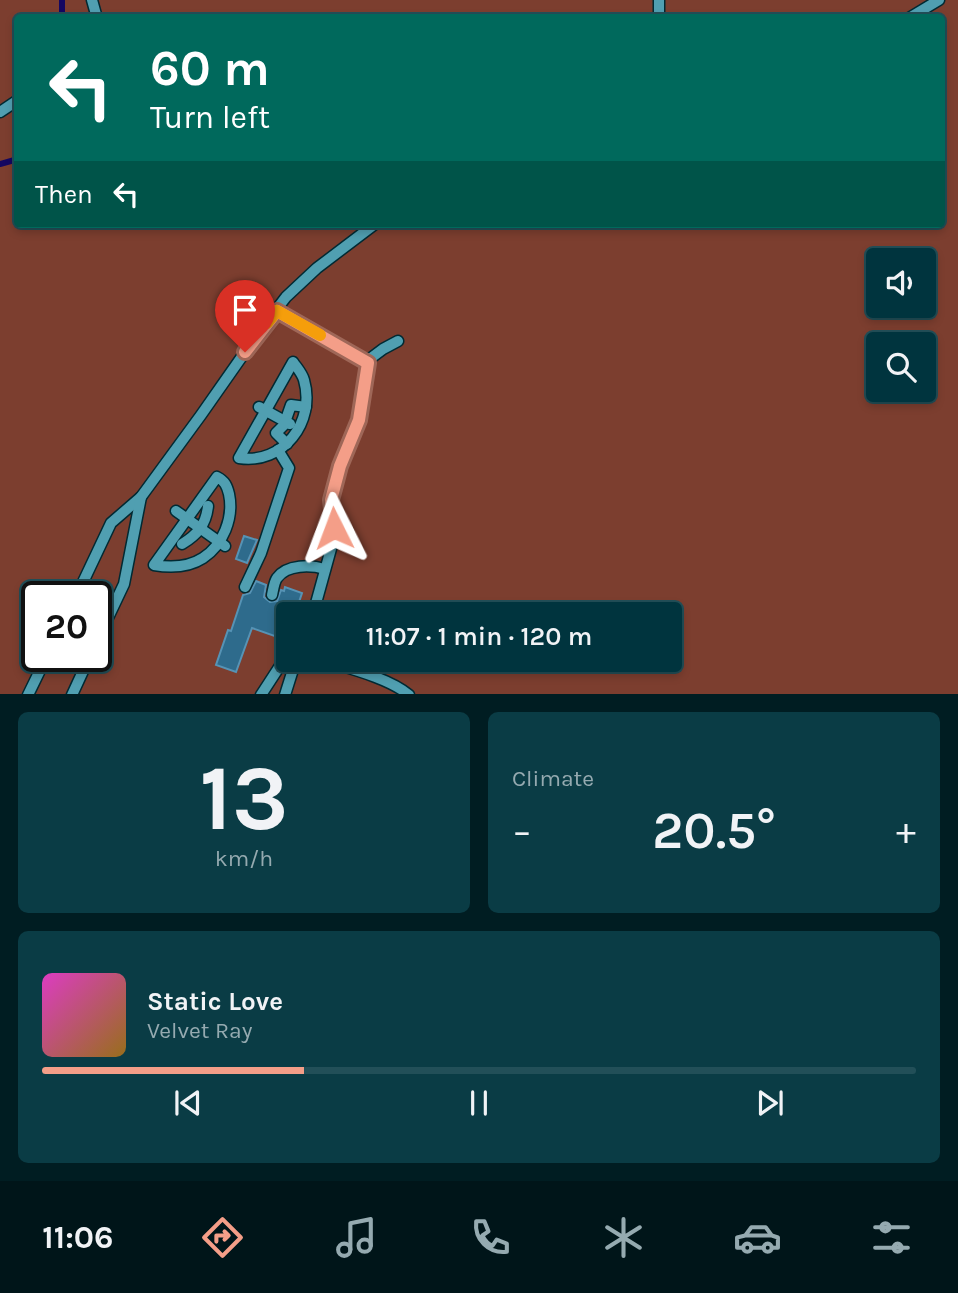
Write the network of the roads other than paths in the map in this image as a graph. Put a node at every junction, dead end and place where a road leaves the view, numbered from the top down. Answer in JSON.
{"nodes":[{"id":1,"x":939,"y":0,"type":"edge"},
{"id":2,"x":916,"y":14,"type":"edge"},
{"id":3,"x":370,"y":228,"type":"edge"},
{"id":4,"x":277,"y":311,"type":"junction"},
{"id":5,"x":398,"y":341,"type":"dead end"},
{"id":6,"x":368,"y":363,"type":"junction"},
{"id":7,"x":262,"y":409,"type":"junction"},
{"id":8,"x":285,"y":421,"type":"junction"},
{"id":9,"x":294,"y":431,"type":"junction"},
{"id":10,"x":141,"y":497,"type":"junction"},
{"id":11,"x":208,"y":506,"type":"dead end"},
{"id":12,"x":176,"y":511,"type":"dead end"},
{"id":13,"x":187,"y":518,"type":"junction"},
{"id":14,"x":201,"y":528,"type":"junction"},
{"id":15,"x":182,"y":544,"type":"dead end"},
{"id":16,"x":222,"y":544,"type":"junction"},
{"id":17,"x":325,"y":569,"type":"junction"},
{"id":18,"x":84,"y":581,"type":"edge"},
{"id":19,"x":245,"y":587,"type":"dead end"},
{"id":20,"x":272,"y":595,"type":"dead end"},
{"id":21,"x":316,"y":602,"type":"edge"},
{"id":22,"x":112,"y":609,"type":"edge"},
{"id":23,"x":40,"y":672,"type":"edge"},
{"id":24,"x":83,"y":672,"type":"edge"},
{"id":25,"x":276,"y":672,"type":"edge"},
{"id":26,"x":292,"y":672,"type":"edge"},
{"id":27,"x":357,"y":672,"type":"edge"},
{"id":28,"x":29,"y":694,"type":"edge"},
{"id":29,"x":72,"y":694,"type":"edge"},
{"id":30,"x":262,"y":694,"type":"edge"},
{"id":31,"x":285,"y":694,"type":"edge"},
{"id":32,"x":408,"y":694,"type":"edge"}],
"edges":[{"from":1,"to":2,"type":"lane"},
{"from":3,"to":4,"type":"lane"},
{"from":4,"to":6,"type":"lane"},
{"from":4,"to":10,"type":"lane"},
{"from":5,"to":6,"type":"lane"},
{"from":6,"to":17,"type":"lane"},
{"from":7,"to":8,"type":"lane"},
{"from":7,"to":9,"type":"lane"},
{"from":7,"to":9,"type":"lane"},
{"from":8,"to":9,"type":"lane"},
{"from":8,"to":9,"type":"lane"},
{"from":8,"to":9,"type":"lane"},
{"from":9,"to":19,"type":"lane"},
{"from":10,"to":18,"type":"lane"},
{"from":10,"to":22,"type":"lane"},
{"from":11,"to":14,"type":"lane"},
{"from":12,"to":13,"type":"lane"},
{"from":13,"to":14,"type":"lane"},
{"from":13,"to":16,"type":"lane"},
{"from":13,"to":16,"type":"lane"},
{"from":14,"to":15,"type":"lane"},
{"from":14,"to":16,"type":"lane"},
{"from":17,"to":20,"type":"lane"},
{"from":17,"to":21,"type":"lane"},
{"from":23,"to":28,"type":"lane"},
{"from":24,"to":29,"type":"lane"},
{"from":25,"to":30,"type":"lane"},
{"from":26,"to":31,"type":"lane"},
{"from":27,"to":32,"type":"lane"}]}
